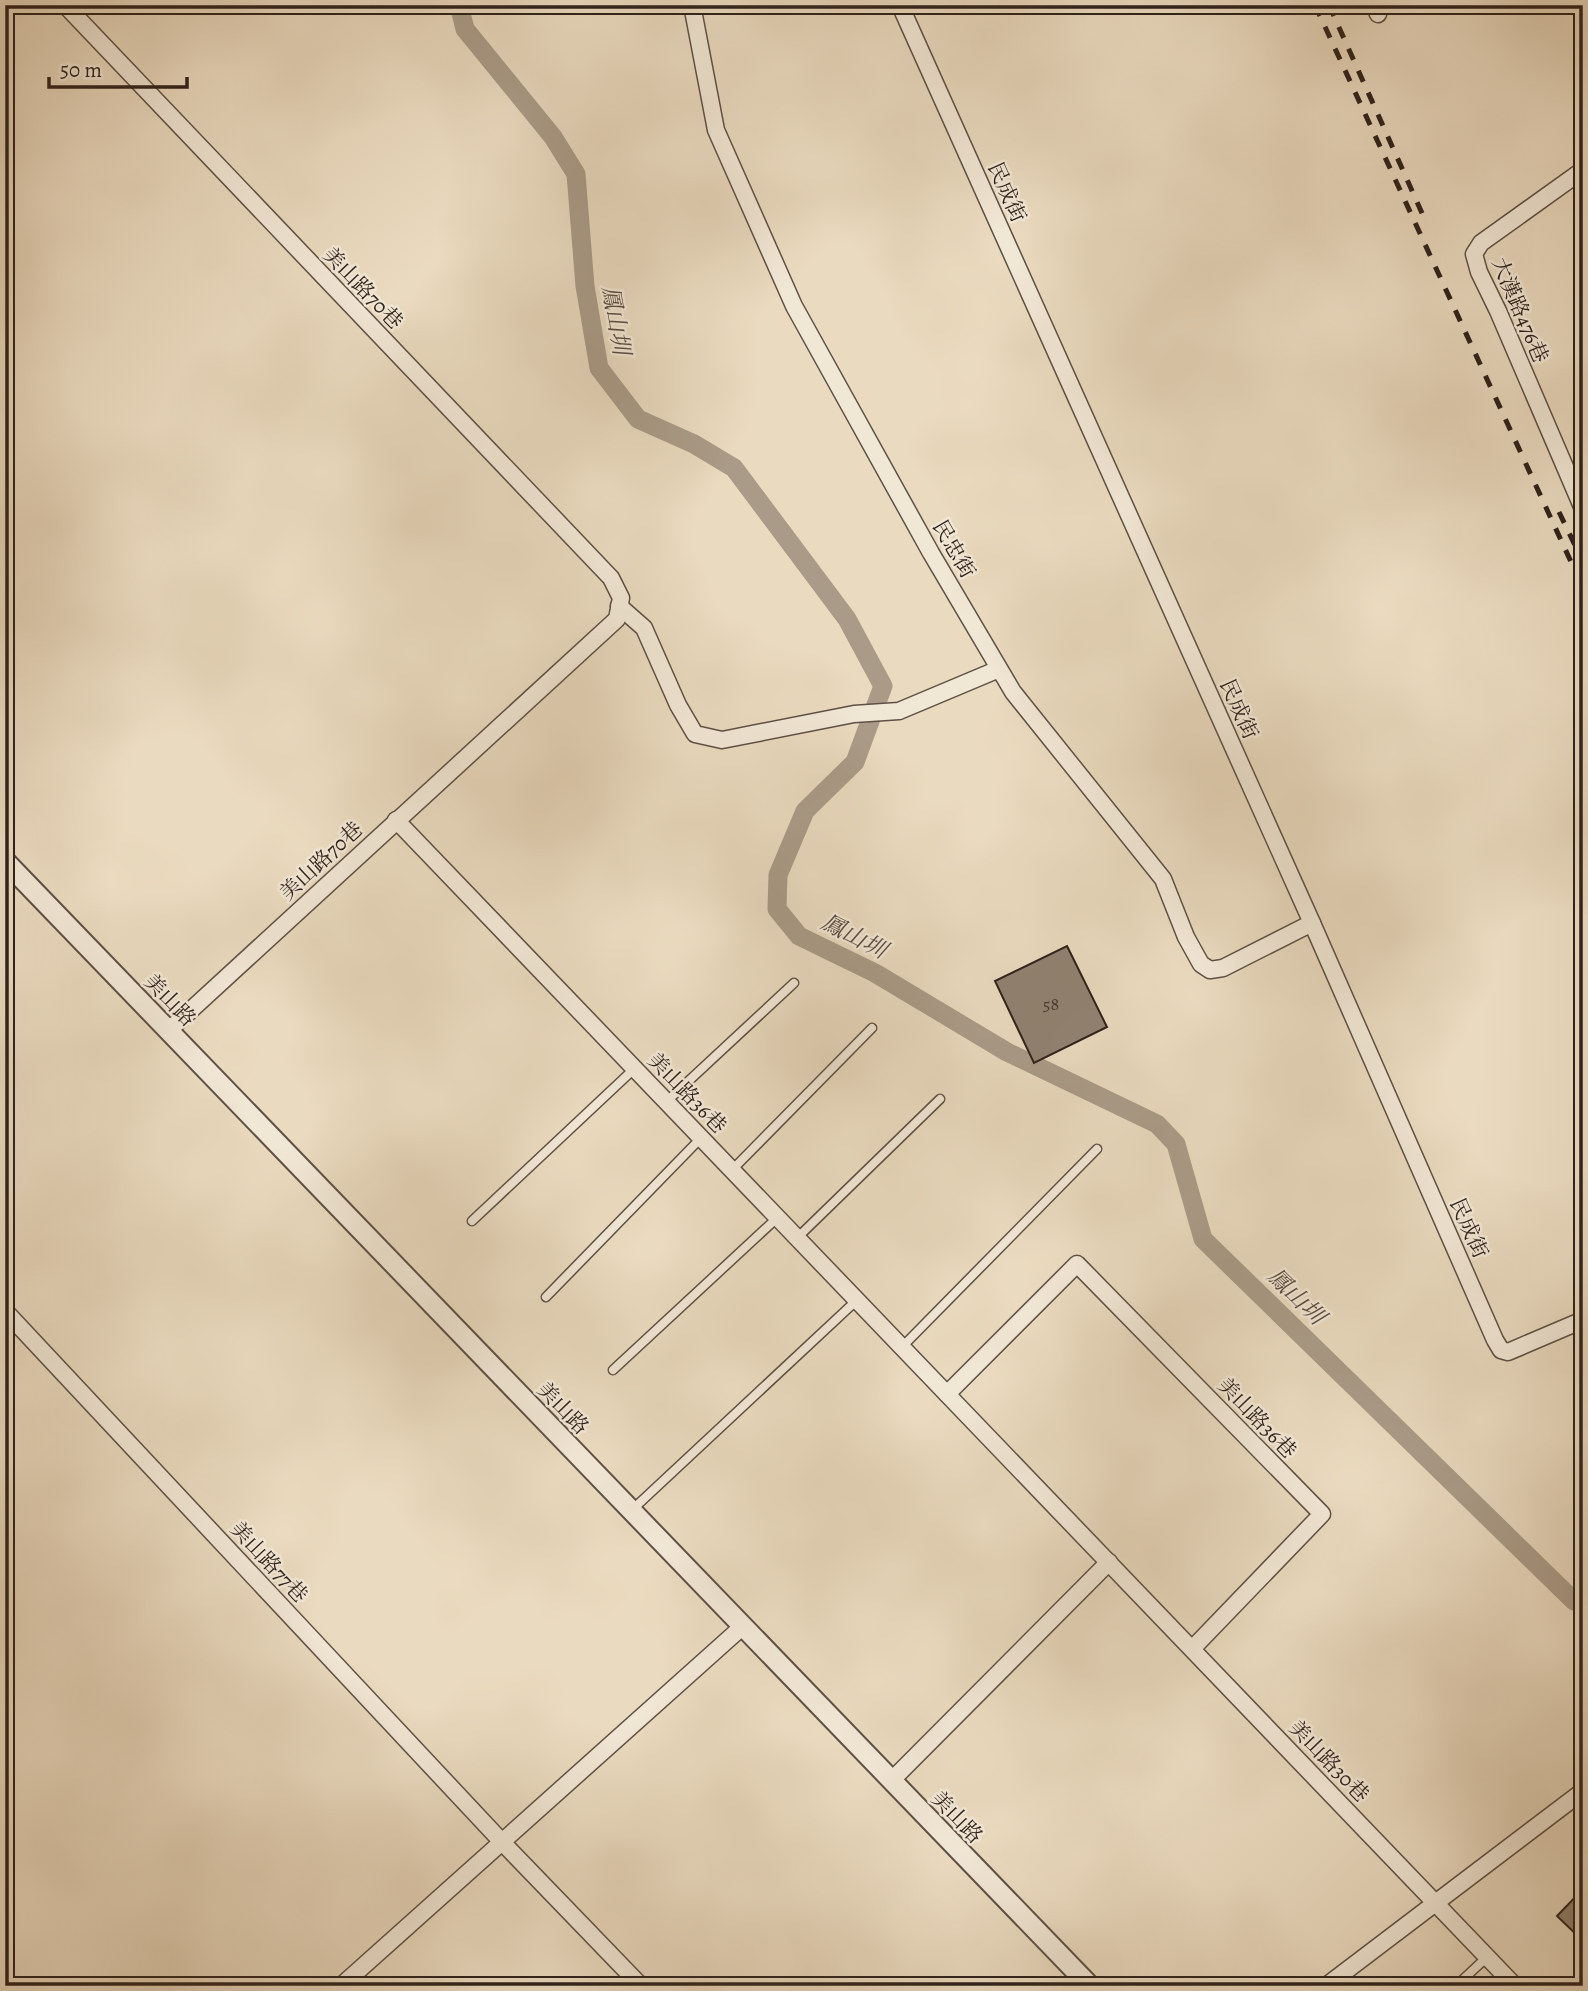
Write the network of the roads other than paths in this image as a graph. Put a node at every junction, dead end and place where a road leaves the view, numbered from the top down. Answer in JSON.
{"nodes":[{"id":1,"x":65,"y":5,"type":"edge"},
{"id":2,"x":692,"y":5,"type":"edge"},
{"id":3,"x":900,"y":5,"type":"edge"},
{"id":4,"x":1583,"y":170,"type":"edge"},
{"id":5,"x":1583,"y":509,"type":"edge"},
{"id":6,"x":620,"y":606,"type":"junction"},
{"id":7,"x":999,"y":668,"type":"junction"},
{"id":8,"x":396,"y":820,"type":"junction"},
{"id":9,"x":5,"y":862,"type":"edge"},
{"id":10,"x":1312,"y":923,"type":"junction"},
{"id":11,"x":794,"y":983,"type":"dead end"},
{"id":12,"x":872,"y":1028,"type":"dead end"},
{"id":13,"x":168,"y":1031,"type":"junction"},
{"id":14,"x":634,"y":1069,"type":"junction"},
{"id":15,"x":940,"y":1099,"type":"dead end"},
{"id":16,"x":666,"y":1102,"type":"junction"},
{"id":17,"x":701,"y":1138,"type":"junction"},
{"id":18,"x":1097,"y":1149,"type":"dead end"},
{"id":19,"x":732,"y":1170,"type":"junction"},
{"id":20,"x":777,"y":1218,"type":"junction"},
{"id":21,"x":472,"y":1221,"type":"dead end"},
{"id":22,"x":797,"y":1238,"type":"junction"},
{"id":23,"x":546,"y":1297,"type":"dead end"},
{"id":24,"x":857,"y":1300,"type":"junction"},
{"id":25,"x":5,"y":1311,"type":"edge"},
{"id":26,"x":1583,"y":1320,"type":"edge"},
{"id":27,"x":902,"y":1347,"type":"junction"},
{"id":28,"x":613,"y":1370,"type":"dead end"},
{"id":29,"x":947,"y":1394,"type":"junction"},
{"id":30,"x":631,"y":1511,"type":"junction"},
{"id":31,"x":1109,"y":1562,"type":"junction"},
{"id":32,"x":742,"y":1627,"type":"junction"},
{"id":33,"x":1192,"y":1649,"type":"junction"},
{"id":34,"x":891,"y":1781,"type":"junction"},
{"id":35,"x":1583,"y":1791,"type":"edge"},
{"id":36,"x":502,"y":1842,"type":"junction"},
{"id":37,"x":1435,"y":1902,"type":"junction"},
{"id":38,"x":1488,"y":1957,"type":"junction"},
{"id":39,"x":341,"y":1986,"type":"edge"},
{"id":40,"x":641,"y":1986,"type":"edge"},
{"id":41,"x":1090,"y":1986,"type":"edge"},
{"id":42,"x":1326,"y":1986,"type":"edge"},
{"id":43,"x":1456,"y":1986,"type":"edge"},
{"id":44,"x":1515,"y":1986,"type":"edge"}],
"edges":[{"from":1,"to":6,"type":"street","name":"美山路70巷"},
{"from":2,"to":7,"type":"street","name":"民忠街"},
{"from":3,"to":10,"type":"street","name":"民成街"},
{"from":4,"to":5,"type":"street","name":"大漢路476巷"},
{"from":6,"to":7,"type":"street","name":"美山路70巷"},
{"from":6,"to":8,"type":"street","name":"美山路70巷"},
{"from":7,"to":10,"type":"street","name":"民忠街"},
{"from":8,"to":13,"type":"street","name":"美山路70巷"},
{"from":8,"to":14,"type":"street","name":"美山路36巷"},
{"from":9,"to":13,"type":"street","name":"美山路"},
{"from":10,"to":26,"type":"street","name":"民成街"},
{"from":11,"to":16,"type":"lane"},
{"from":12,"to":19,"type":"lane"},
{"from":13,"to":30,"type":"street","name":"美山路"},
{"from":14,"to":16,"type":"street","name":"美山路36巷"},
{"from":14,"to":21,"type":"lane"},
{"from":15,"to":22,"type":"lane"},
{"from":16,"to":17,"type":"street","name":"美山路36巷"},
{"from":17,"to":19,"type":"street","name":"美山路36巷"},
{"from":17,"to":23,"type":"lane"},
{"from":18,"to":27,"type":"lane"},
{"from":19,"to":20,"type":"street","name":"美山路36巷"},
{"from":20,"to":22,"type":"street","name":"美山路36巷"},
{"from":20,"to":28,"type":"lane"},
{"from":22,"to":24,"type":"street","name":"美山路36巷"},
{"from":24,"to":27,"type":"street","name":"美山路36巷"},
{"from":24,"to":30,"type":"lane"},
{"from":25,"to":36,"type":"street","name":"美山路77巷"},
{"from":27,"to":29,"type":"street","name":"美山路36巷"},
{"from":29,"to":31,"type":"street","name":"美山路36巷"},
{"from":29,"to":33,"type":"street","name":"美山路36巷"},
{"from":30,"to":32,"type":"street","name":"美山路"},
{"from":31,"to":33,"type":"street","name":"美山路36巷"},
{"from":31,"to":34,"type":"street"},
{"from":32,"to":34,"type":"street","name":"美山路"},
{"from":32,"to":36,"type":"street"},
{"from":33,"to":37,"type":"street","name":"美山路30巷"},
{"from":34,"to":41,"type":"street","name":"美山路"},
{"from":35,"to":37,"type":"street"},
{"from":36,"to":39,"type":"street"},
{"from":36,"to":40,"type":"street","name":"美山路77巷"},
{"from":37,"to":38,"type":"street","name":"美山路30巷"},
{"from":37,"to":42,"type":"street"},
{"from":38,"to":43,"type":"lane"},
{"from":38,"to":44,"type":"street","name":"美山路30巷"}]}
